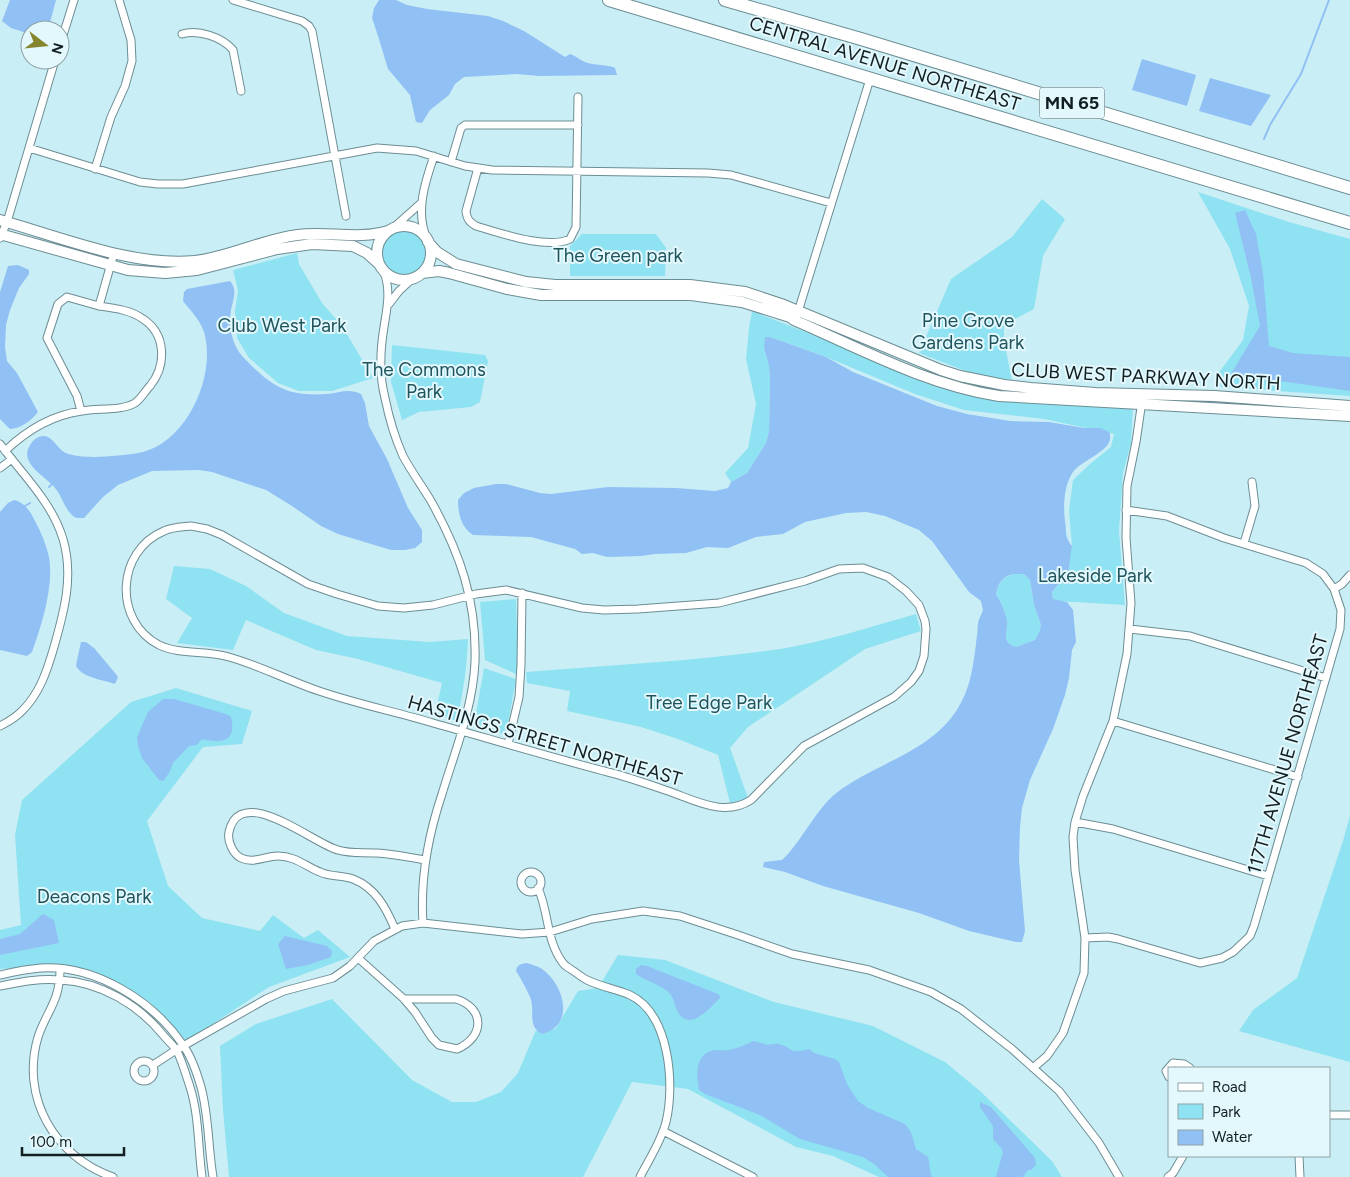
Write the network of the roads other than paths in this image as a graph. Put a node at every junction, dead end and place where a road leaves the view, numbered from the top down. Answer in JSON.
{"nodes":[{"id":1,"x":74,"y":0,"type":"edge"},
{"id":2,"x":119,"y":0,"type":"edge"},
{"id":3,"x":233,"y":0,"type":"edge"},
{"id":4,"x":609,"y":0,"type":"edge"},
{"id":5,"x":725,"y":0,"type":"edge"},
{"id":6,"x":68,"y":20,"type":"edge"},
{"id":7,"x":182,"y":34,"type":"dead end"},
{"id":8,"x":52,"y":70,"type":"edge"},
{"id":9,"x":870,"y":79,"type":"junction"},
{"id":10,"x":241,"y":91,"type":"dead end"},
{"id":11,"x":578,"y":97,"type":"dead end"},
{"id":12,"x":578,"y":125,"type":"junction"},
{"id":13,"x":29,"y":148,"type":"junction"},
{"id":14,"x":336,"y":155,"type":"junction"},
{"id":15,"x":434,"y":156,"type":"junction"},
{"id":16,"x":450,"y":162,"type":"junction"},
{"id":17,"x":478,"y":168,"type":"junction"},
{"id":18,"x":95,"y":169,"type":"junction"},
{"id":19,"x":577,"y":171,"type":"junction"},
{"id":20,"x":1350,"y":188,"type":"edge"},
{"id":21,"x":421,"y":203,"type":"junction"},
{"id":22,"x":831,"y":203,"type":"junction"},
{"id":23,"x":346,"y":216,"type":"dead end"},
{"id":24,"x":4,"y":221,"type":"edge"},
{"id":25,"x":1350,"y":223,"type":"edge"},
{"id":26,"x":391,"y":229,"type":"junction"},
{"id":27,"x":1,"y":235,"type":"edge"},
{"id":28,"x":428,"y":240,"type":"junction"},
{"id":29,"x":114,"y":253,"type":"junction"},
{"id":30,"x":110,"y":265,"type":"junction"},
{"id":31,"x":381,"y":267,"type":"junction"},
{"id":32,"x":422,"y":273,"type":"junction"},
{"id":33,"x":412,"y":279,"type":"junction"},
{"id":34,"x":388,"y":304,"type":"junction"},
{"id":35,"x":99,"y":306,"type":"junction"},
{"id":36,"x":797,"y":316,"type":"junction"},
{"id":37,"x":1142,"y":394,"type":"junction"},
{"id":38,"x":1141,"y":405,"type":"junction"},
{"id":39,"x":1350,"y":406,"type":"edge"},
{"id":40,"x":81,"y":411,"type":"junction"},
{"id":41,"x":1350,"y":416,"type":"edge"},
{"id":42,"x":0,"y":444,"type":"edge"},
{"id":43,"x":5,"y":451,"type":"junction"},
{"id":44,"x":12,"y":459,"type":"junction"},
{"id":45,"x":0,"y":468,"type":"edge"},
{"id":46,"x":1252,"y":482,"type":"dead end"},
{"id":47,"x":1126,"y":510,"type":"junction"},
{"id":48,"x":1244,"y":543,"type":"junction"},
{"id":49,"x":1350,"y":575,"type":"edge"},
{"id":50,"x":1334,"y":589,"type":"junction"},
{"id":51,"x":522,"y":593,"type":"junction"},
{"id":52,"x":470,"y":595,"type":"junction"},
{"id":53,"x":1130,"y":629,"type":"junction"},
{"id":54,"x":1326,"y":678,"type":"junction"},
{"id":55,"x":1113,"y":721,"type":"junction"},
{"id":56,"x":0,"y":726,"type":"edge"},
{"id":57,"x":462,"y":731,"type":"junction"},
{"id":58,"x":508,"y":744,"type":"junction"},
{"id":59,"x":1298,"y":777,"type":"junction"},
{"id":60,"x":1075,"y":822,"type":"junction"},
{"id":61,"x":425,"y":860,"type":"junction"},
{"id":62,"x":1268,"y":876,"type":"junction"},
{"id":63,"x":538,"y":888,"type":"dead end"},
{"id":64,"x":423,"y":923,"type":"junction"},
{"id":65,"x":395,"y":929,"type":"junction"},
{"id":66,"x":550,"y":932,"type":"junction"},
{"id":67,"x":1085,"y":938,"type":"junction"},
{"id":68,"x":358,"y":958,"type":"junction"},
{"id":69,"x":60,"y":969,"type":"junction"},
{"id":70,"x":0,"y":974,"type":"edge"},
{"id":71,"x":60,"y":980,"type":"junction"},
{"id":72,"x":0,"y":986,"type":"edge"},
{"id":73,"x":404,"y":999,"type":"junction"},
{"id":74,"x":184,"y":1046,"type":"junction"},
{"id":75,"x":176,"y":1050,"type":"junction"},
{"id":76,"x":153,"y":1065,"type":"dead end"},
{"id":77,"x":1170,"y":1067,"type":"edge"},
{"id":78,"x":1188,"y":1067,"type":"edge"},
{"id":79,"x":1033,"y":1068,"type":"junction"},
{"id":80,"x":1330,"y":1115,"type":"edge"},
{"id":81,"x":1350,"y":1115,"type":"edge"},
{"id":82,"x":663,"y":1131,"type":"junction"},
{"id":83,"x":1183,"y":1157,"type":"edge"},
{"id":84,"x":1299,"y":1157,"type":"edge"},
{"id":85,"x":113,"y":1177,"type":"edge"},
{"id":86,"x":202,"y":1177,"type":"edge"},
{"id":87,"x":212,"y":1177,"type":"edge"},
{"id":88,"x":640,"y":1177,"type":"edge"},
{"id":89,"x":753,"y":1177,"type":"edge"},
{"id":90,"x":1119,"y":1177,"type":"edge"},
{"id":91,"x":1168,"y":1177,"type":"edge"},
{"id":92,"x":1300,"y":1177,"type":"edge"}],
"edges":[{"from":1,"to":6,"type":"street"},
{"from":2,"to":18,"type":"street"},
{"from":3,"to":14,"type":"street"},
{"from":4,"to":9,"type":"highway","name":"CENTRAL AVENUE NORTHEAST","number":"MN 65"},
{"from":5,"to":20,"type":"highway","name":"CENTRAL AVENUE NORTHEAST","number":"MN 65"},
{"from":7,"to":10,"type":"street"},
{"from":8,"to":13,"type":"street"},
{"from":9,"to":22,"type":"street"},
{"from":9,"to":25,"type":"highway","name":"CENTRAL AVENUE NORTHEAST","number":"MN 65"},
{"from":11,"to":12,"type":"street"},
{"from":12,"to":16,"type":"street"},
{"from":12,"to":19,"type":"street"},
{"from":13,"to":18,"type":"street"},
{"from":13,"to":24,"type":"street"},
{"from":14,"to":15,"type":"street"},
{"from":14,"to":18,"type":"street"},
{"from":14,"to":23,"type":"street"},
{"from":15,"to":16,"type":"street"},
{"from":15,"to":21,"type":"street"},
{"from":16,"to":17,"type":"street"},
{"from":17,"to":19,"type":"street"},
{"from":17,"to":19,"type":"street"},
{"from":19,"to":22,"type":"street"},
{"from":21,"to":26,"type":"street"},
{"from":21,"to":28,"type":"street"},
{"from":22,"to":36,"type":"street"},
{"from":24,"to":27,"type":"street"},
{"from":24,"to":29,"type":"street"},
{"from":26,"to":28,"type":"street"},
{"from":26,"to":29,"type":"street"},
{"from":26,"to":31,"type":"street"},
{"from":27,"to":30,"type":"street"},
{"from":28,"to":32,"type":"street"},
{"from":28,"to":36,"type":"street","name":"CLUB WEST PARKWAY NORTH"},
{"from":29,"to":30,"type":"street"},
{"from":30,"to":31,"type":"street"},
{"from":30,"to":35,"type":"street"},
{"from":31,"to":33,"type":"street"},
{"from":31,"to":34,"type":"street"},
{"from":32,"to":33,"type":"street"},
{"from":32,"to":36,"type":"street"},
{"from":33,"to":34,"type":"street"},
{"from":34,"to":52,"type":"street"},
{"from":35,"to":40,"type":"street"},
{"from":35,"to":40,"type":"street"},
{"from":36,"to":37,"type":"street","name":"CLUB WEST PARKWAY NORTH"},
{"from":36,"to":38,"type":"street"},
{"from":37,"to":38,"type":"street"},
{"from":37,"to":39,"type":"street","name":"CLUB WEST PARKWAY NORTH"},
{"from":38,"to":41,"type":"street"},
{"from":38,"to":47,"type":"street"},
{"from":40,"to":43,"type":"street"},
{"from":42,"to":43,"type":"street"},
{"from":43,"to":44,"type":"street"},
{"from":44,"to":45,"type":"street"},
{"from":44,"to":56,"type":"street"},
{"from":46,"to":48,"type":"street"},
{"from":47,"to":48,"type":"street"},
{"from":47,"to":53,"type":"street"},
{"from":48,"to":50,"type":"street"},
{"from":49,"to":50,"type":"street"},
{"from":50,"to":54,"type":"street","name":"117TH AVENUE NORTHEAST"},
{"from":51,"to":52,"type":"street"},
{"from":51,"to":58,"type":"street"},
{"from":51,"to":58,"type":"street","name":"HASTINGS STREET NORTHEAST"},
{"from":52,"to":57,"type":"street"},
{"from":52,"to":57,"type":"street","name":"HASTINGS STREET NORTHEAST"},
{"from":53,"to":54,"type":"street"},
{"from":53,"to":55,"type":"street"},
{"from":54,"to":59,"type":"street","name":"117TH AVENUE NORTHEAST"},
{"from":55,"to":59,"type":"street"},
{"from":55,"to":60,"type":"street"},
{"from":57,"to":58,"type":"street","name":"HASTINGS STREET NORTHEAST"},
{"from":57,"to":61,"type":"street"},
{"from":59,"to":62,"type":"street","name":"117TH AVENUE NORTHEAST"},
{"from":60,"to":62,"type":"street"},
{"from":60,"to":67,"type":"street"},
{"from":61,"to":64,"type":"street"},
{"from":61,"to":65,"type":"street"},
{"from":62,"to":67,"type":"street","name":"117TH AVENUE NORTHEAST"},
{"from":63,"to":66,"type":"street"},
{"from":64,"to":65,"type":"street"},
{"from":64,"to":66,"type":"street"},
{"from":65,"to":68,"type":"street"},
{"from":66,"to":79,"type":"street"},
{"from":66,"to":82,"type":"street"},
{"from":67,"to":79,"type":"street"},
{"from":68,"to":73,"type":"street"},
{"from":68,"to":74,"type":"street"},
{"from":69,"to":70,"type":"street"},
{"from":69,"to":71,"type":"street"},
{"from":69,"to":74,"type":"street"},
{"from":71,"to":72,"type":"street"},
{"from":71,"to":75,"type":"street"},
{"from":71,"to":85,"type":"street"},
{"from":73,"to":73,"type":"street"},
{"from":74,"to":75,"type":"street"},
{"from":74,"to":87,"type":"street"},
{"from":75,"to":76,"type":"street"},
{"from":75,"to":86,"type":"street"},
{"from":77,"to":78,"type":"street"},
{"from":79,"to":90,"type":"street"},
{"from":80,"to":81,"type":"street"},
{"from":82,"to":88,"type":"street"},
{"from":82,"to":89,"type":"street"},
{"from":83,"to":91,"type":"street"},
{"from":84,"to":92,"type":"street"}]}
